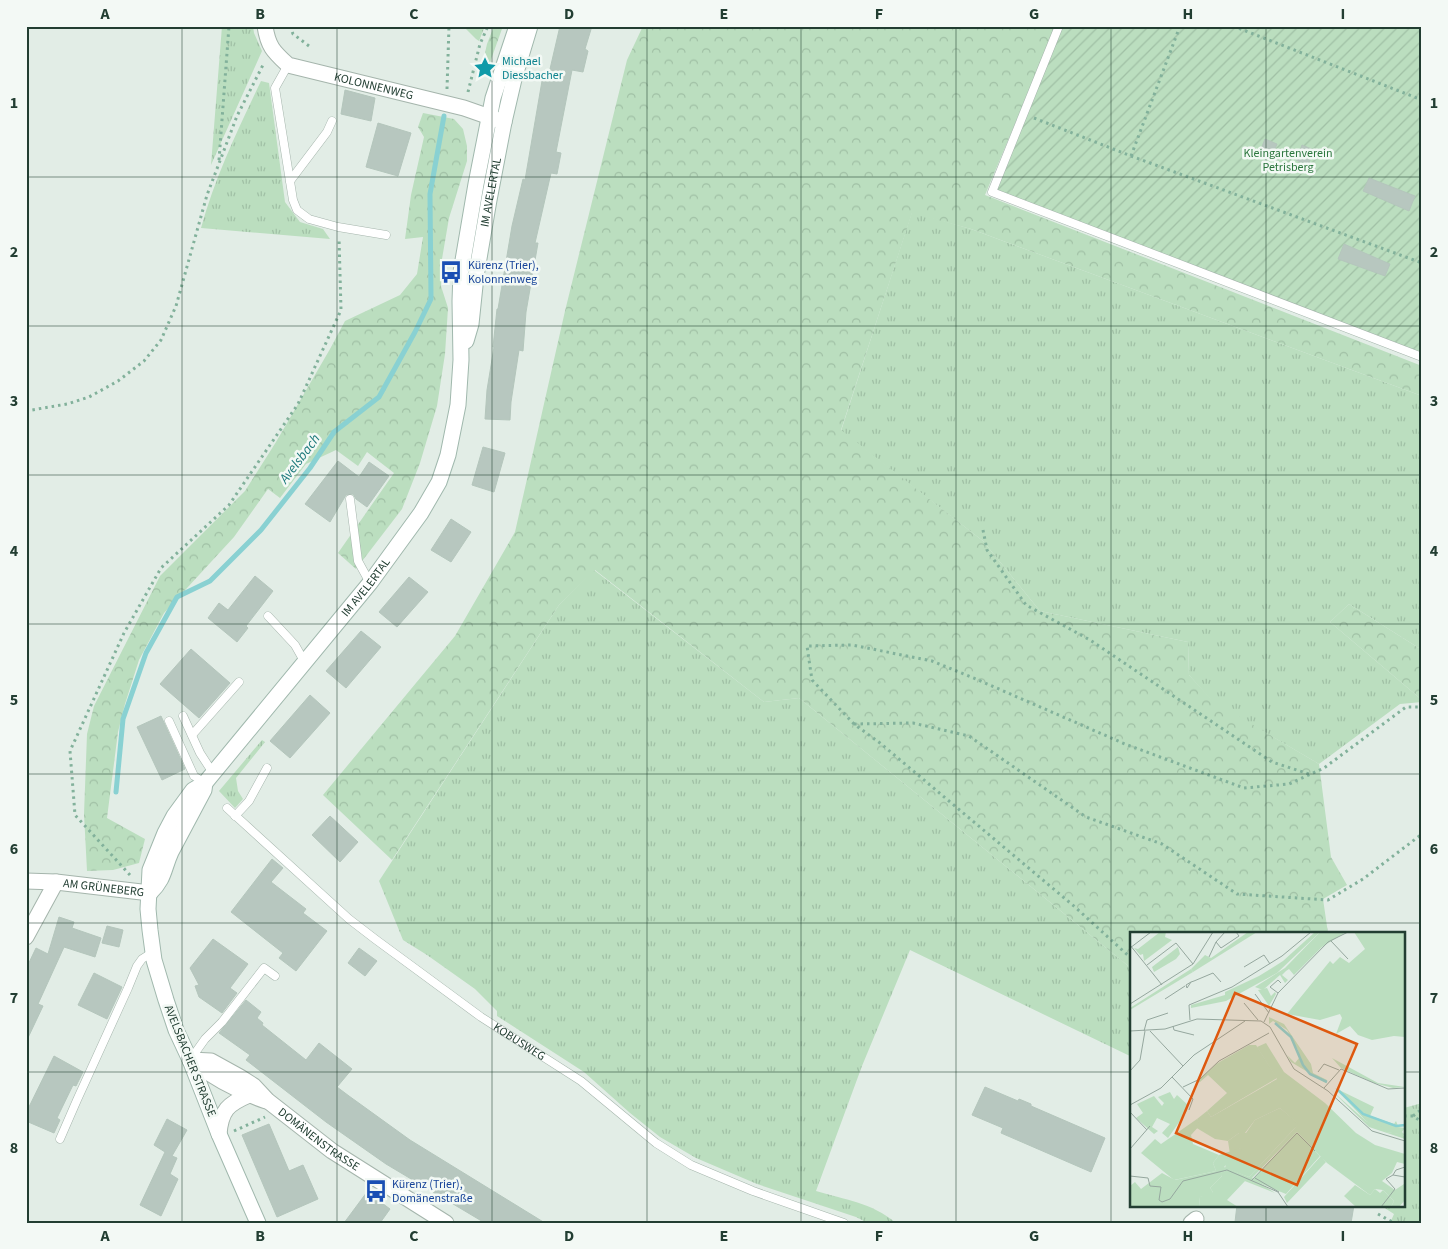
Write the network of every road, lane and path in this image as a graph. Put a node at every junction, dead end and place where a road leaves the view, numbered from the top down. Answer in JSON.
{"nodes":[{"id":1,"x":229,"y":26,"type":"edge"},
{"id":2,"x":265,"y":26,"type":"edge"},
{"id":3,"x":290,"y":26,"type":"edge"},
{"id":4,"x":449,"y":26,"type":"edge"},
{"id":5,"x":488,"y":26,"type":"edge"},
{"id":6,"x":517,"y":26,"type":"edge"},
{"id":7,"x":530,"y":26,"type":"edge"},
{"id":8,"x":1059,"y":26,"type":"edge"},
{"id":9,"x":1180,"y":26,"type":"edge"},
{"id":10,"x":1233,"y":26,"type":"edge"},
{"id":11,"x":309,"y":46,"type":"dead end"},
{"id":12,"x":271,"y":50,"type":"junction"},
{"id":13,"x":288,"y":65,"type":"junction"},
{"id":14,"x":1422,"y":100,"type":"edge"},
{"id":15,"x":446,"y":104,"type":"junction"},
{"id":16,"x":464,"y":108,"type":"junction"},
{"id":17,"x":1024,"y":114,"type":"junction"},
{"id":18,"x":488,"y":118,"type":"junction"},
{"id":19,"x":332,"y":122,"type":"dead end"},
{"id":20,"x":504,"y":122,"type":"junction"},
{"id":21,"x":1131,"y":156,"type":"junction"},
{"id":22,"x":219,"y":164,"type":"junction"},
{"id":23,"x":290,"y":181,"type":"junction"},
{"id":24,"x":338,"y":227,"type":"junction"},
{"id":25,"x":386,"y":235,"type":"dead end"},
{"id":26,"x":1422,"y":263,"type":"edge"},
{"id":27,"x":1422,"y":357,"type":"edge"},
{"id":28,"x":461,"y":360,"type":"junction"},
{"id":29,"x":26,"y":411,"type":"edge"},
{"id":30,"x":350,"y":499,"type":"dead end"},
{"id":31,"x":983,"y":530,"type":"dead end"},
{"id":32,"x":370,"y":583,"type":"junction"},
{"id":33,"x":268,"y":616,"type":"dead end"},
{"id":34,"x":304,"y":661,"type":"junction"},
{"id":35,"x":239,"y":682,"type":"dead end"},
{"id":36,"x":1422,"y":709,"type":"edge"},
{"id":37,"x":183,"y":716,"type":"dead end"},
{"id":38,"x":169,"y":721,"type":"dead end"},
{"id":39,"x":854,"y":724,"type":"junction"},
{"id":40,"x":192,"y":735,"type":"junction"},
{"id":41,"x":268,"y":768,"type":"dead end"},
{"id":42,"x":1309,"y":775,"type":"junction"},
{"id":43,"x":209,"y":778,"type":"junction"},
{"id":44,"x":227,"y":808,"type":"dead end"},
{"id":45,"x":235,"y":816,"type":"junction"},
{"id":46,"x":1422,"y":834,"type":"edge"},
{"id":47,"x":130,"y":876,"type":"dead end"},
{"id":48,"x":26,"y":881,"type":"edge"},
{"id":49,"x":56,"y":882,"type":"junction"},
{"id":50,"x":150,"y":893,"type":"junction"},
{"id":51,"x":26,"y":937,"type":"edge"},
{"id":52,"x":153,"y":952,"type":"junction"},
{"id":53,"x":1130,"y":957,"type":"edge"},
{"id":54,"x":275,"y":976,"type":"dead end"},
{"id":55,"x":190,"y":1060,"type":"junction"},
{"id":56,"x":249,"y":1095,"type":"junction"},
{"id":57,"x":264,"y":1106,"type":"junction"},
{"id":58,"x":1422,"y":1109,"type":"edge"},
{"id":59,"x":1406,"y":1116,"type":"edge"},
{"id":60,"x":1412,"y":1116,"type":"junction"},
{"id":61,"x":1422,"y":1122,"type":"edge"},
{"id":62,"x":225,"y":1131,"type":"junction"},
{"id":63,"x":60,"y":1140,"type":"dead end"},
{"id":64,"x":1378,"y":1214,"type":"dead end"},
{"id":65,"x":258,"y":1223,"type":"edge"},
{"id":66,"x":446,"y":1223,"type":"edge"},
{"id":67,"x":844,"y":1223,"type":"edge"},
{"id":68,"x":1394,"y":1223,"type":"edge"}],
"edges":[{"from":1,"to":22,"type":"path"},
{"from":2,"to":12,"type":"main road"},
{"from":3,"to":11,"type":"path"},
{"from":4,"to":15,"type":"path"},
{"from":5,"to":16,"type":"path"},
{"from":6,"to":18,"type":"main road","name":"IM AVELERTAL"},
{"from":7,"to":20,"type":"main road","name":"IM AVELERTAL"},
{"from":8,"to":17,"type":"lane"},
{"from":9,"to":21,"type":"path"},
{"from":10,"to":14,"type":"path"},
{"from":12,"to":13,"type":"main road","name":"KOLONNENWEG"},
{"from":12,"to":22,"type":"path"},
{"from":13,"to":15,"type":"main road","name":"KOLONNENWEG"},
{"from":13,"to":23,"type":"lane"},
{"from":15,"to":16,"type":"main road","name":"KOLONNENWEG"},
{"from":16,"to":18,"type":"main road","name":"KOLONNENWEG"},
{"from":17,"to":21,"type":"path"},
{"from":17,"to":27,"type":"lane"},
{"from":18,"to":20,"type":"main road","name":"KOLONNENWEG"},
{"from":18,"to":28,"type":"main road","name":"IM AVELERTAL"},
{"from":19,"to":23,"type":"lane"},
{"from":20,"to":28,"type":"main road","name":"IM AVELERTAL"},
{"from":21,"to":26,"type":"path"},
{"from":22,"to":29,"type":"path"},
{"from":23,"to":24,"type":"lane"},
{"from":24,"to":25,"type":"lane"},
{"from":24,"to":47,"type":"path"},
{"from":28,"to":32,"type":"main road","name":"IM AVELERTAL"},
{"from":30,"to":32,"type":"lane"},
{"from":31,"to":42,"type":"path"},
{"from":32,"to":34,"type":"main road","name":"IM AVELERTAL"},
{"from":33,"to":34,"type":"lane"},
{"from":34,"to":43,"type":"main road","name":"IM AVELERTAL"},
{"from":35,"to":40,"type":"lane"},
{"from":36,"to":42,"type":"path"},
{"from":37,"to":40,"type":"lane"},
{"from":38,"to":43,"type":"lane"},
{"from":39,"to":42,"type":"path"},
{"from":39,"to":46,"type":"path"},
{"from":39,"to":53,"type":"path"},
{"from":40,"to":43,"type":"lane"},
{"from":41,"to":45,"type":"lane"},
{"from":43,"to":50,"type":"main road","name":"IM AVELERTAL"},
{"from":44,"to":45,"type":"lane","name":"KOBUSWEG"},
{"from":45,"to":67,"type":"lane","name":"KOBUSWEG"},
{"from":48,"to":49,"type":"main road","name":"AM GRÜNEBERG"},
{"from":49,"to":50,"type":"main road","name":"AM GRÜNEBERG"},
{"from":49,"to":51,"type":"main road","name":"AM GRÜNEBERG"},
{"from":50,"to":52,"type":"main road","name":"AVELSBACHER STRASSE"},
{"from":52,"to":55,"type":"main road","name":"AVELSBACHER STRASSE"},
{"from":52,"to":63,"type":"lane"},
{"from":54,"to":55,"type":"lane"},
{"from":55,"to":56,"type":"main road","name":"DOMÄNENSTRASSE"},
{"from":55,"to":57,"type":"main road","name":"DOMÄNENSTRASSE"},
{"from":55,"to":62,"type":"main road","name":"AVELSBACHER STRASSE"},
{"from":56,"to":57,"type":"main road","name":"DOMÄNENSTRASSE"},
{"from":56,"to":62,"type":"main road"},
{"from":57,"to":62,"type":"path"},
{"from":57,"to":66,"type":"main road","name":"DOMÄNENSTRASSE"},
{"from":58,"to":60,"type":"path"},
{"from":59,"to":60,"type":"path"},
{"from":60,"to":61,"type":"path"},
{"from":62,"to":65,"type":"main road","name":"AVELSBACHER STRASSE"},
{"from":64,"to":68,"type":"path"}]}
